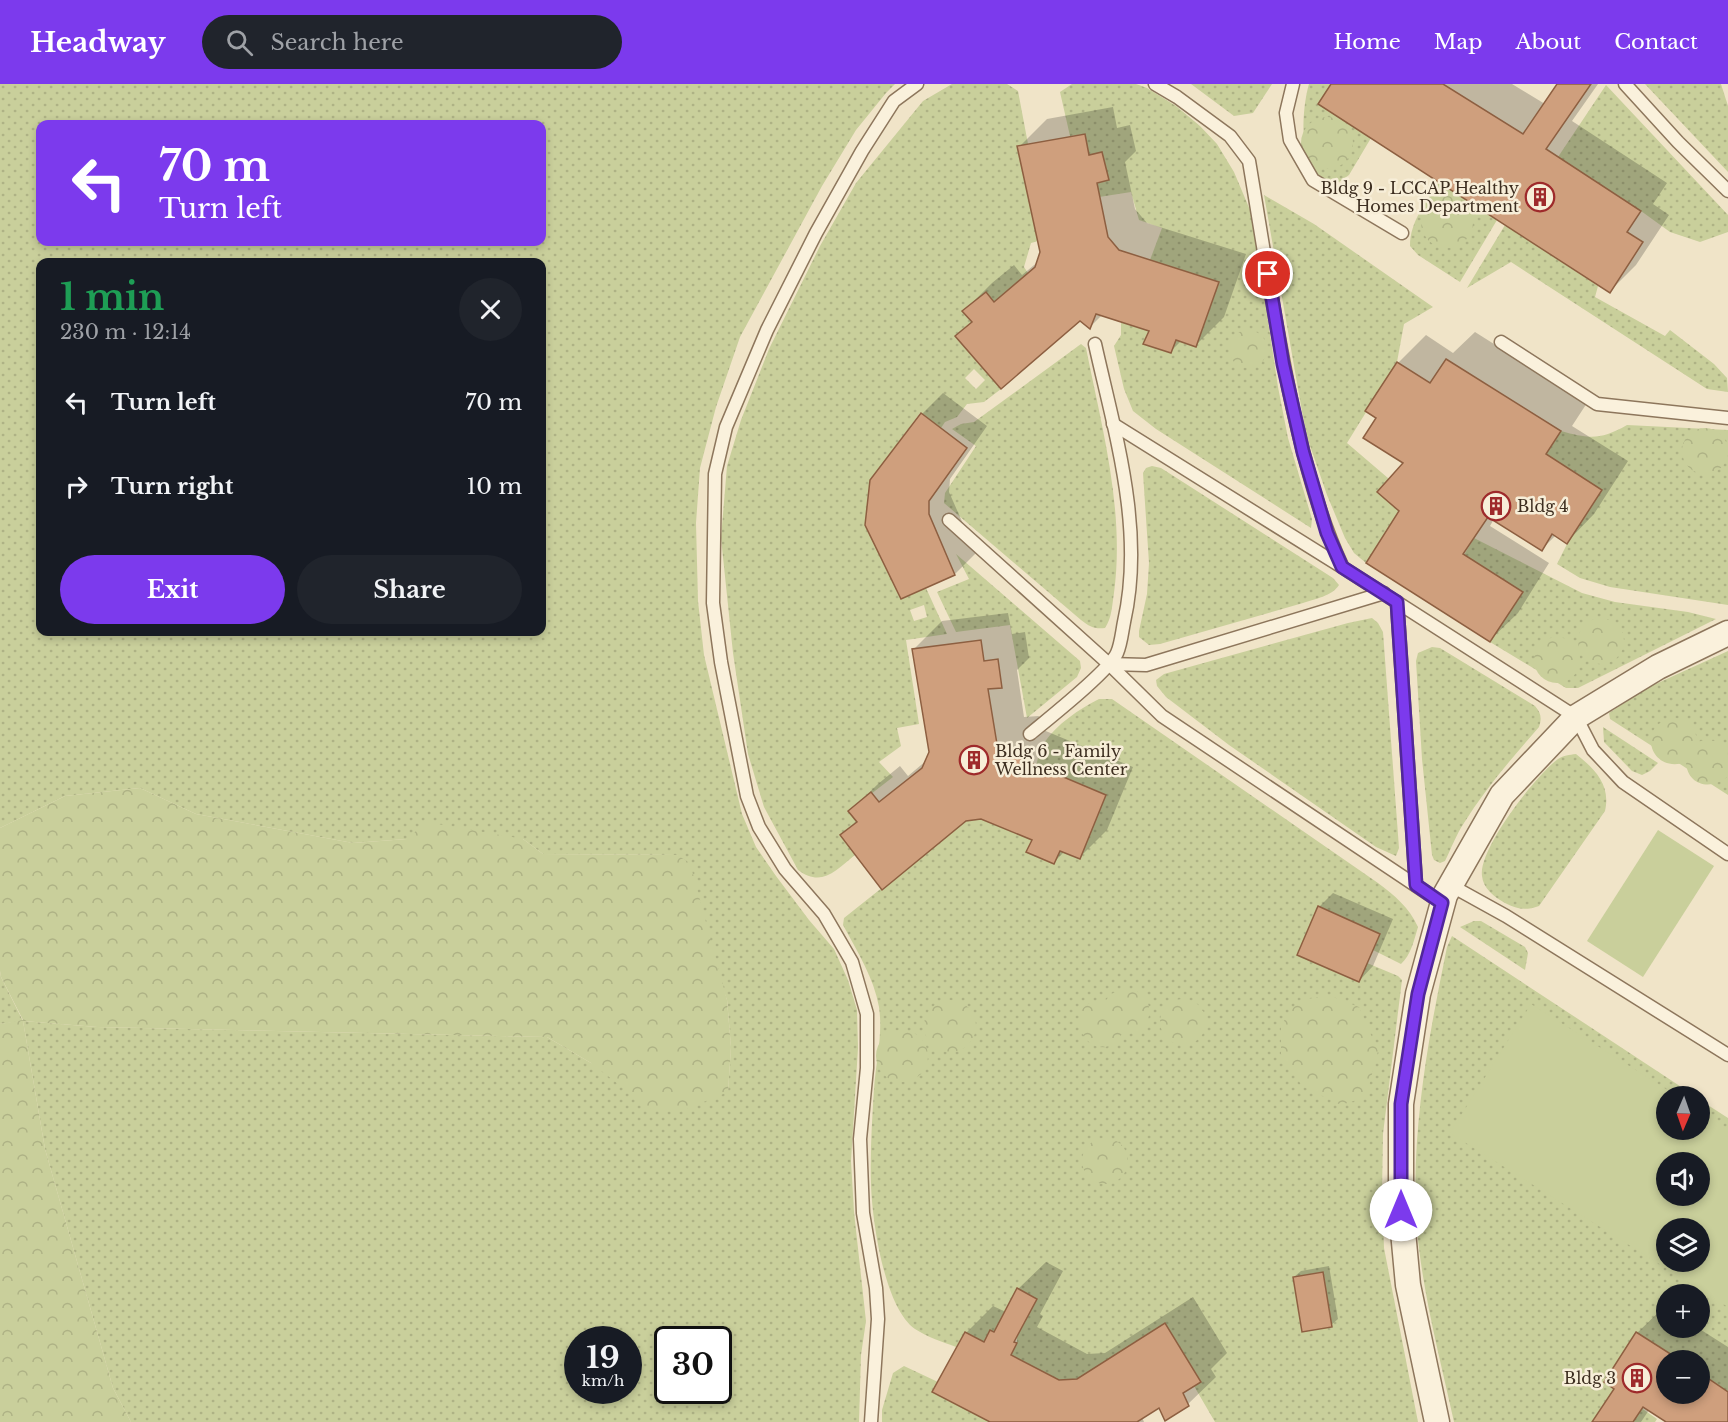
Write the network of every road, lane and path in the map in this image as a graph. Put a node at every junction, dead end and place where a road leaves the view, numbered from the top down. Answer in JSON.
{"nodes":[{"id":1,"x":917,"y":84,"type":"edge"},
{"id":2,"x":1155,"y":84,"type":"edge"},
{"id":3,"x":1293,"y":84,"type":"edge"},
{"id":4,"x":1625,"y":84,"type":"edge"},
{"id":5,"x":1728,"y":191,"type":"edge"},
{"id":6,"x":1402,"y":233,"type":"dead end"},
{"id":7,"x":1501,"y":342,"type":"dead end"},
{"id":8,"x":1095,"y":344,"type":"dead end"},
{"id":9,"x":1728,"y":418,"type":"edge"},
{"id":10,"x":1113,"y":424,"type":"junction"},
{"id":11,"x":949,"y":520,"type":"dead end"},
{"id":12,"x":1342,"y":567,"type":"junction"},
{"id":13,"x":1384,"y":593,"type":"junction"},
{"id":14,"x":1397,"y":602,"type":"junction"},
{"id":15,"x":1728,"y":633,"type":"edge"},
{"id":16,"x":1109,"y":664,"type":"junction"},
{"id":17,"x":1576,"y":717,"type":"junction"},
{"id":18,"x":1030,"y":734,"type":"dead end"},
{"id":19,"x":1728,"y":854,"type":"edge"},
{"id":20,"x":1416,"y":885,"type":"junction"},
{"id":21,"x":1446,"y":894,"type":"junction"},
{"id":22,"x":1728,"y":1055,"type":"edge"},
{"id":23,"x":871,"y":1422,"type":"edge"},
{"id":24,"x":1437,"y":1422,"type":"edge"}],
"edges":[{"from":1,"to":23,"type":"lane"},
{"from":2,"to":12,"type":"lane"},
{"from":3,"to":6,"type":"lane"},
{"from":4,"to":5,"type":"lane"},
{"from":7,"to":9,"type":"lane"},
{"from":8,"to":10,"type":"lane"},
{"from":10,"to":12,"type":"lane"},
{"from":10,"to":16,"type":"lane"},
{"from":11,"to":16,"type":"lane"},
{"from":12,"to":13,"type":"lane"},
{"from":13,"to":14,"type":"lane"},
{"from":13,"to":16,"type":"lane"},
{"from":14,"to":17,"type":"lane"},
{"from":14,"to":20,"type":"lane"},
{"from":15,"to":17,"type":"street"},
{"from":16,"to":18,"type":"lane"},
{"from":16,"to":20,"type":"lane"},
{"from":17,"to":19,"type":"lane"},
{"from":17,"to":21,"type":"street"},
{"from":20,"to":21,"type":"lane"},
{"from":21,"to":22,"type":"lane"},
{"from":21,"to":24,"type":"street"}]}
